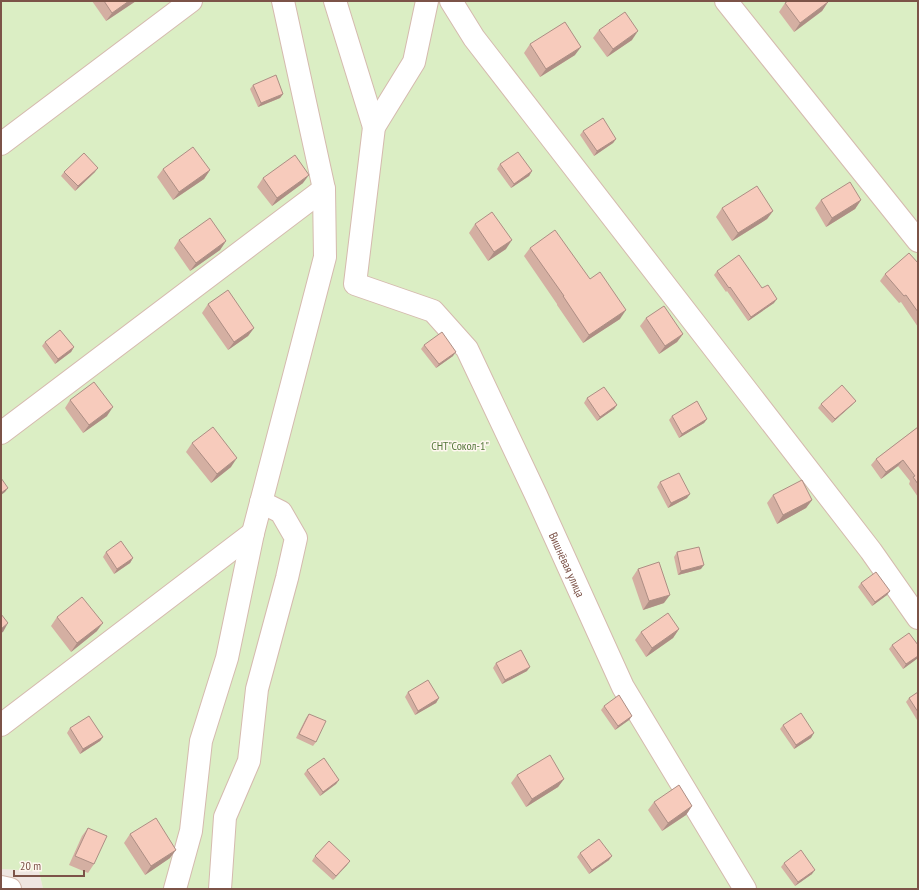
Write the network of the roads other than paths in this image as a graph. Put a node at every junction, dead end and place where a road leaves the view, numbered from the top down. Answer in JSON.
{"nodes":[{"id":1,"x":191,"y":1,"type":"edge"},
{"id":2,"x":283,"y":1,"type":"edge"},
{"id":3,"x":335,"y":1,"type":"edge"},
{"id":4,"x":427,"y":1,"type":"edge"},
{"id":5,"x":451,"y":1,"type":"edge"},
{"id":6,"x":726,"y":1,"type":"edge"},
{"id":7,"x":374,"y":127,"type":"junction"},
{"id":8,"x":1,"y":144,"type":"edge"},
{"id":9,"x":324,"y":189,"type":"junction"},
{"id":10,"x":918,"y":240,"type":"edge"},
{"id":11,"x":1,"y":433,"type":"edge"},
{"id":12,"x":261,"y":502,"type":"junction"},
{"id":13,"x":253,"y":532,"type":"junction"},
{"id":14,"x":918,"y":618,"type":"edge"},
{"id":15,"x":1,"y":724,"type":"edge"},
{"id":16,"x":1,"y":887,"type":"edge"},
{"id":17,"x":10,"y":889,"type":"edge"},
{"id":18,"x":175,"y":889,"type":"edge"},
{"id":19,"x":220,"y":889,"type":"edge"},
{"id":20,"x":745,"y":889,"type":"edge"}],
"edges":[{"from":1,"to":8,"type":"street"},
{"from":2,"to":9,"type":"street"},
{"from":3,"to":7,"type":"street"},
{"from":4,"to":7,"type":"street"},
{"from":5,"to":14,"type":"street"},
{"from":6,"to":10,"type":"street"},
{"from":7,"to":20,"type":"street","name":"Вишнёвая улица"},
{"from":9,"to":11,"type":"street"},
{"from":9,"to":12,"type":"street"},
{"from":12,"to":13,"type":"street"},
{"from":12,"to":19,"type":"street"},
{"from":13,"to":15,"type":"street"},
{"from":13,"to":18,"type":"street"},
{"from":16,"to":17,"type":"street"}]}
